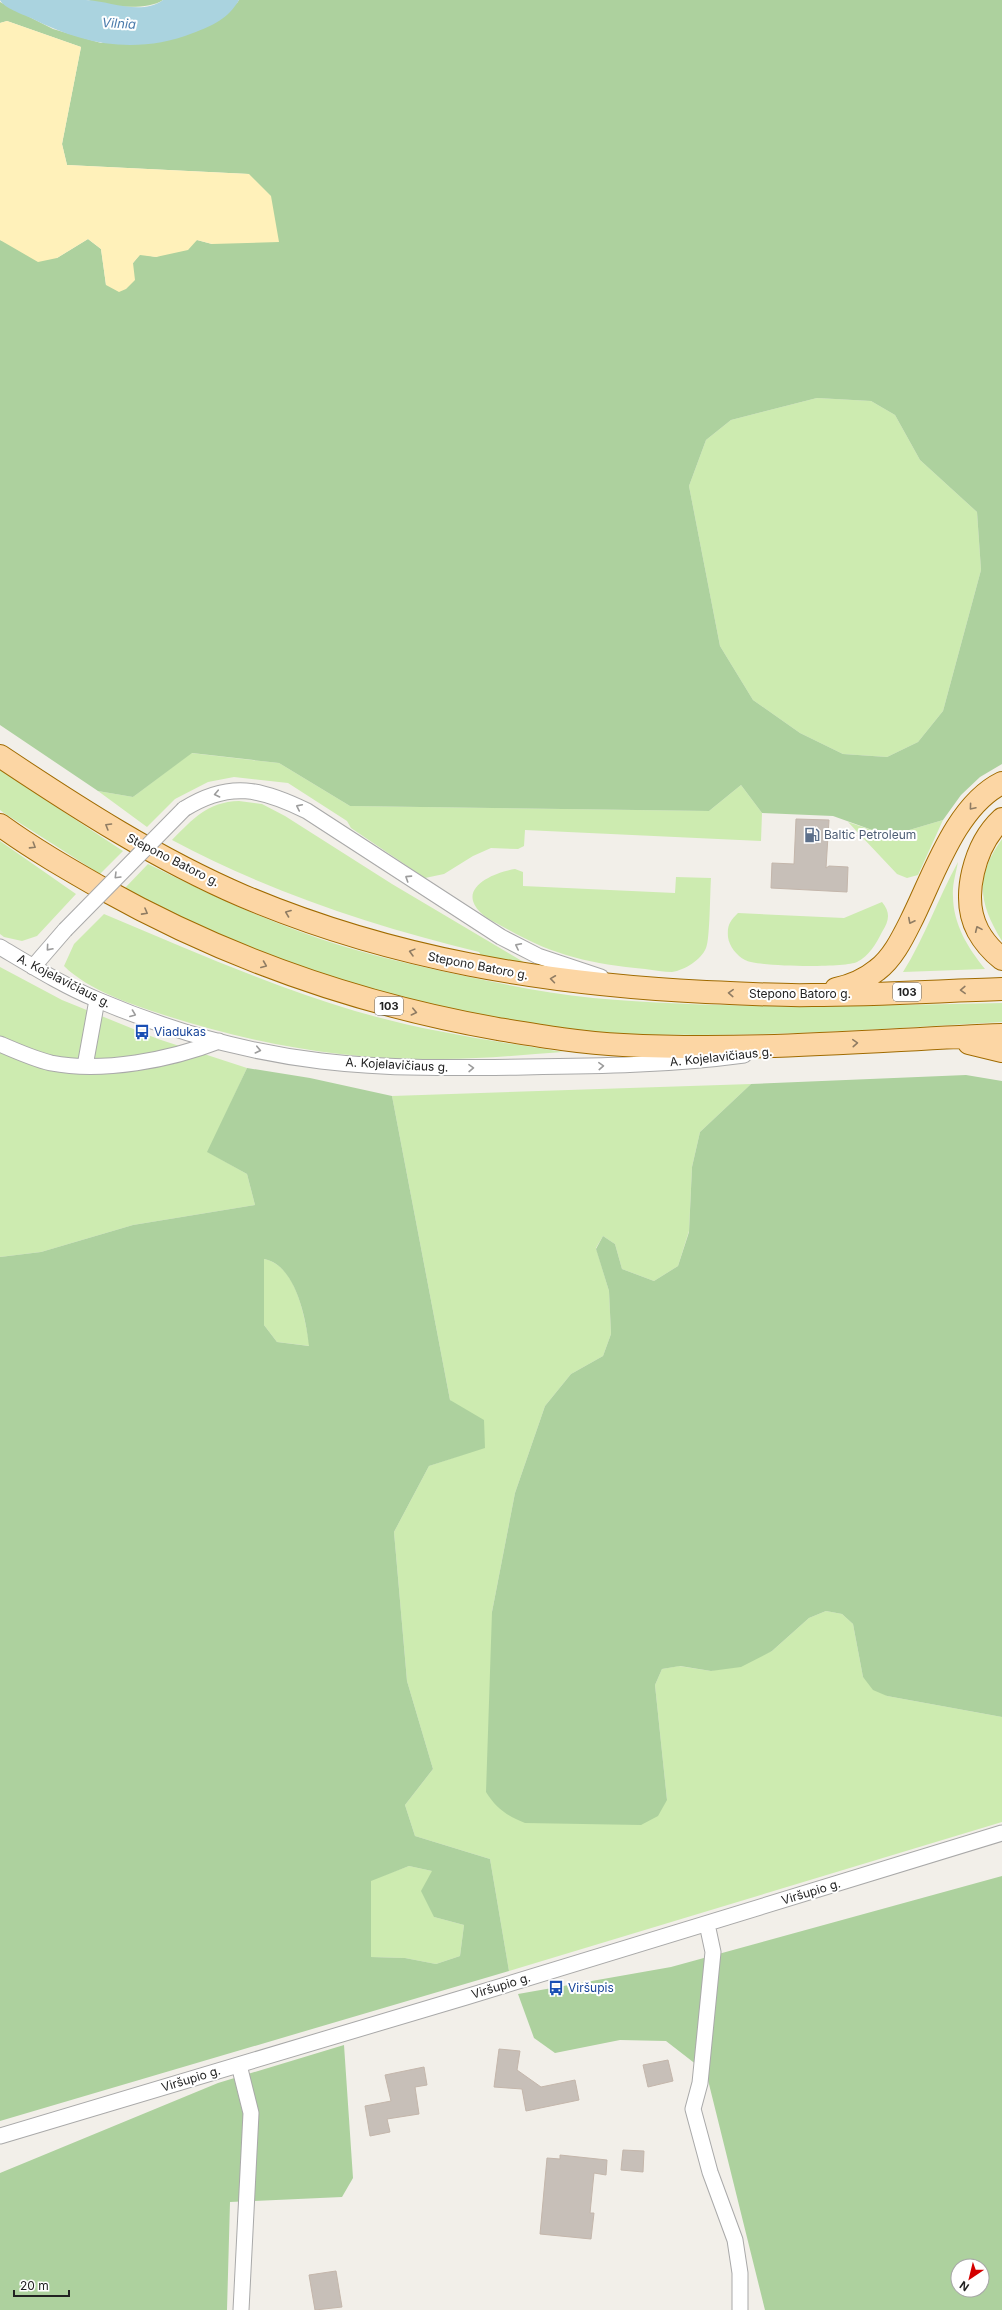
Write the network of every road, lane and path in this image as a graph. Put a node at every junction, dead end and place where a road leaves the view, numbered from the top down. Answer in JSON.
{"nodes":[{"id":1,"x":0,"y":756,"type":"edge"},
{"id":2,"x":1002,"y":783,"type":"edge"},
{"id":3,"x":1002,"y":819,"type":"edge"},
{"id":4,"x":0,"y":825,"type":"edge"},
{"id":5,"x":0,"y":947,"type":"edge"},
{"id":6,"x":1002,"y":959,"type":"edge"},
{"id":7,"x":34,"y":967,"type":"junction"},
{"id":8,"x":634,"y":988,"type":"junction"},
{"id":9,"x":1002,"y":989,"type":"edge"},
{"id":10,"x":812,"y":996,"type":"junction"},
{"id":11,"x":97,"y":1000,"type":"junction"},
{"id":12,"x":1002,"y":1035,"type":"edge"},
{"id":13,"x":944,"y":1037,"type":"junction"},
{"id":14,"x":219,"y":1041,"type":"junction"},
{"id":15,"x":0,"y":1044,"type":"edge"},
{"id":16,"x":816,"y":1046,"type":"junction"},
{"id":17,"x":1002,"y":1051,"type":"edge"},
{"id":18,"x":85,"y":1066,"type":"junction"},
{"id":19,"x":1002,"y":1833,"type":"edge"},
{"id":20,"x":707,"y":1924,"type":"junction"},
{"id":21,"x":239,"y":2065,"type":"junction"},
{"id":22,"x":0,"y":2136,"type":"edge"},
{"id":23,"x":241,"y":2310,"type":"edge"},
{"id":24,"x":740,"y":2310,"type":"edge"}],
"edges":[{"from":8,"to":1,"type":"main road","name":"Stepono Batoro g.","number":"103","one_way":true},
{"from":2,"to":10,"type":"main road","one_way":true},
{"from":6,"to":3,"type":"main road","one_way":true},
{"from":4,"to":16,"type":"main road","number":"103","one_way":true},
{"from":5,"to":7,"type":"street","name":"A. Kojelavičiaus g."},
{"from":8,"to":7,"type":"street","one_way":true,"bridge":true},
{"from":7,"to":11,"type":"street","name":"A. Kojelavičiaus g."},
{"from":10,"to":8,"type":"main road","name":"Stepono Batoro g.","number":"103","one_way":true},
{"from":9,"to":10,"type":"main road","name":"Stepono Batoro g.","number":"103","one_way":true},
{"from":11,"to":14,"type":"street","name":"A. Kojelavičiaus g.","one_way":true},
{"from":11,"to":18,"type":"street"},
{"from":12,"to":13,"type":"main road","number":"103"},
{"from":16,"to":13,"type":"main road","number":"103","one_way":true},
{"from":13,"to":17,"type":"main road"},
{"from":14,"to":16,"type":"street","name":"A. Kojelavičiaus g.","one_way":true},
{"from":14,"to":18,"type":"street"},
{"from":15,"to":18,"type":"street"},
{"from":19,"to":20,"type":"street","name":"Viršupio g."},
{"from":20,"to":21,"type":"street","name":"Viršupio g."},
{"from":20,"to":24,"type":"street"},
{"from":21,"to":22,"type":"street","name":"Viršupio g."},
{"from":21,"to":23,"type":"street"}]}
